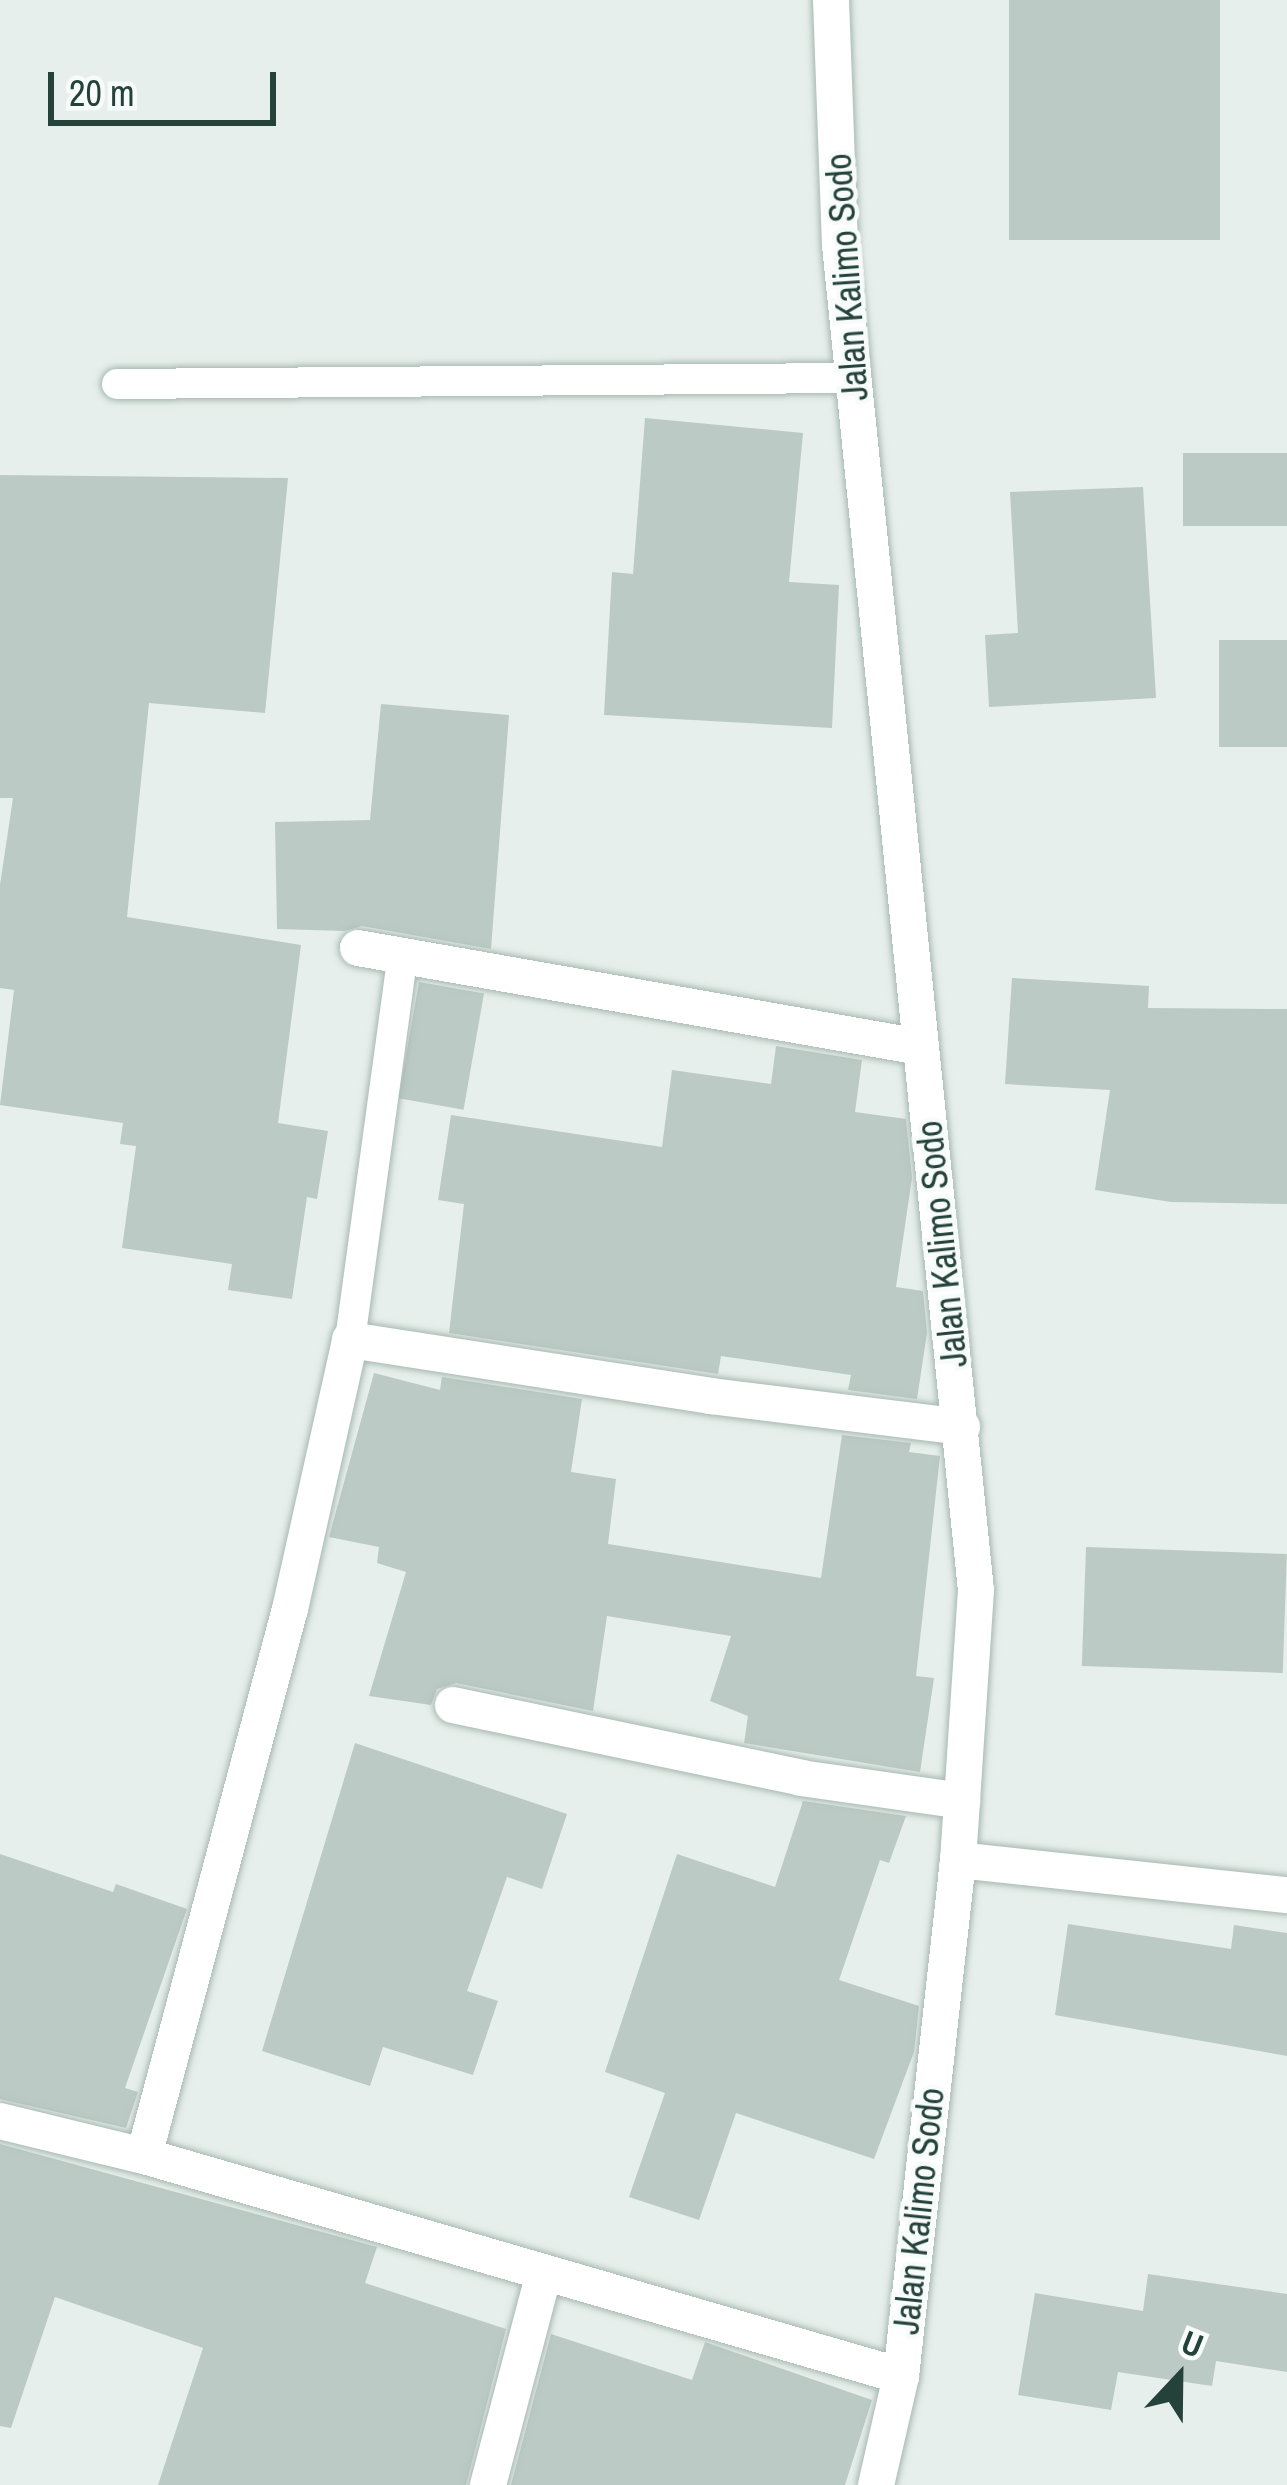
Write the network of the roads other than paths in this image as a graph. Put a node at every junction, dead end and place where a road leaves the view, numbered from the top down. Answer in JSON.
{"nodes":[{"id":1,"x":831,"y":0,"type":"edge"},
{"id":2,"x":853,"y":378,"type":"junction"},
{"id":3,"x":117,"y":384,"type":"dead end"},
{"id":4,"x":358,"y":948,"type":"dead end"},
{"id":5,"x":403,"y":955,"type":"junction"},
{"id":6,"x":920,"y":1047,"type":"junction"},
{"id":7,"x":350,"y":1340,"type":"junction"},
{"id":8,"x":962,"y":1427,"type":"junction"},
{"id":9,"x":453,"y":1705,"type":"dead end"},
{"id":10,"x":962,"y":1801,"type":"junction"},
{"id":11,"x":958,"y":1860,"type":"junction"},
{"id":12,"x":1287,"y":1895,"type":"edge"},
{"id":13,"x":0,"y":2121,"type":"edge"},
{"id":14,"x":144,"y":2156,"type":"junction"},
{"id":15,"x":544,"y":2273,"type":"junction"},
{"id":16,"x":901,"y":2376,"type":"junction"},
{"id":17,"x":488,"y":2485,"type":"edge"},
{"id":18,"x":876,"y":2485,"type":"edge"}],
"edges":[{"from":1,"to":2,"type":"street","name":"Jalan Kalimo Sodo"},
{"from":2,"to":3,"type":"lane"},
{"from":2,"to":6,"type":"street","name":"Jalan Kalimo Sodo"},
{"from":4,"to":5,"type":"street"},
{"from":5,"to":6,"type":"street"},
{"from":5,"to":7,"type":"lane"},
{"from":6,"to":8,"type":"street","name":"Jalan Kalimo Sodo"},
{"from":7,"to":8,"type":"street"},
{"from":7,"to":14,"type":"street"},
{"from":8,"to":10,"type":"street","name":"Jalan Kalimo Sodo"},
{"from":9,"to":10,"type":"street"},
{"from":10,"to":11,"type":"street","name":"Jalan Kalimo Sodo"},
{"from":11,"to":12,"type":"street"},
{"from":11,"to":16,"type":"street","name":"Jalan Kalimo Sodo"},
{"from":13,"to":14,"type":"street"},
{"from":14,"to":15,"type":"street"},
{"from":15,"to":16,"type":"street"},
{"from":15,"to":17,"type":"street"},
{"from":16,"to":18,"type":"street","name":"Jalan Kalimo Sodo"}]}
